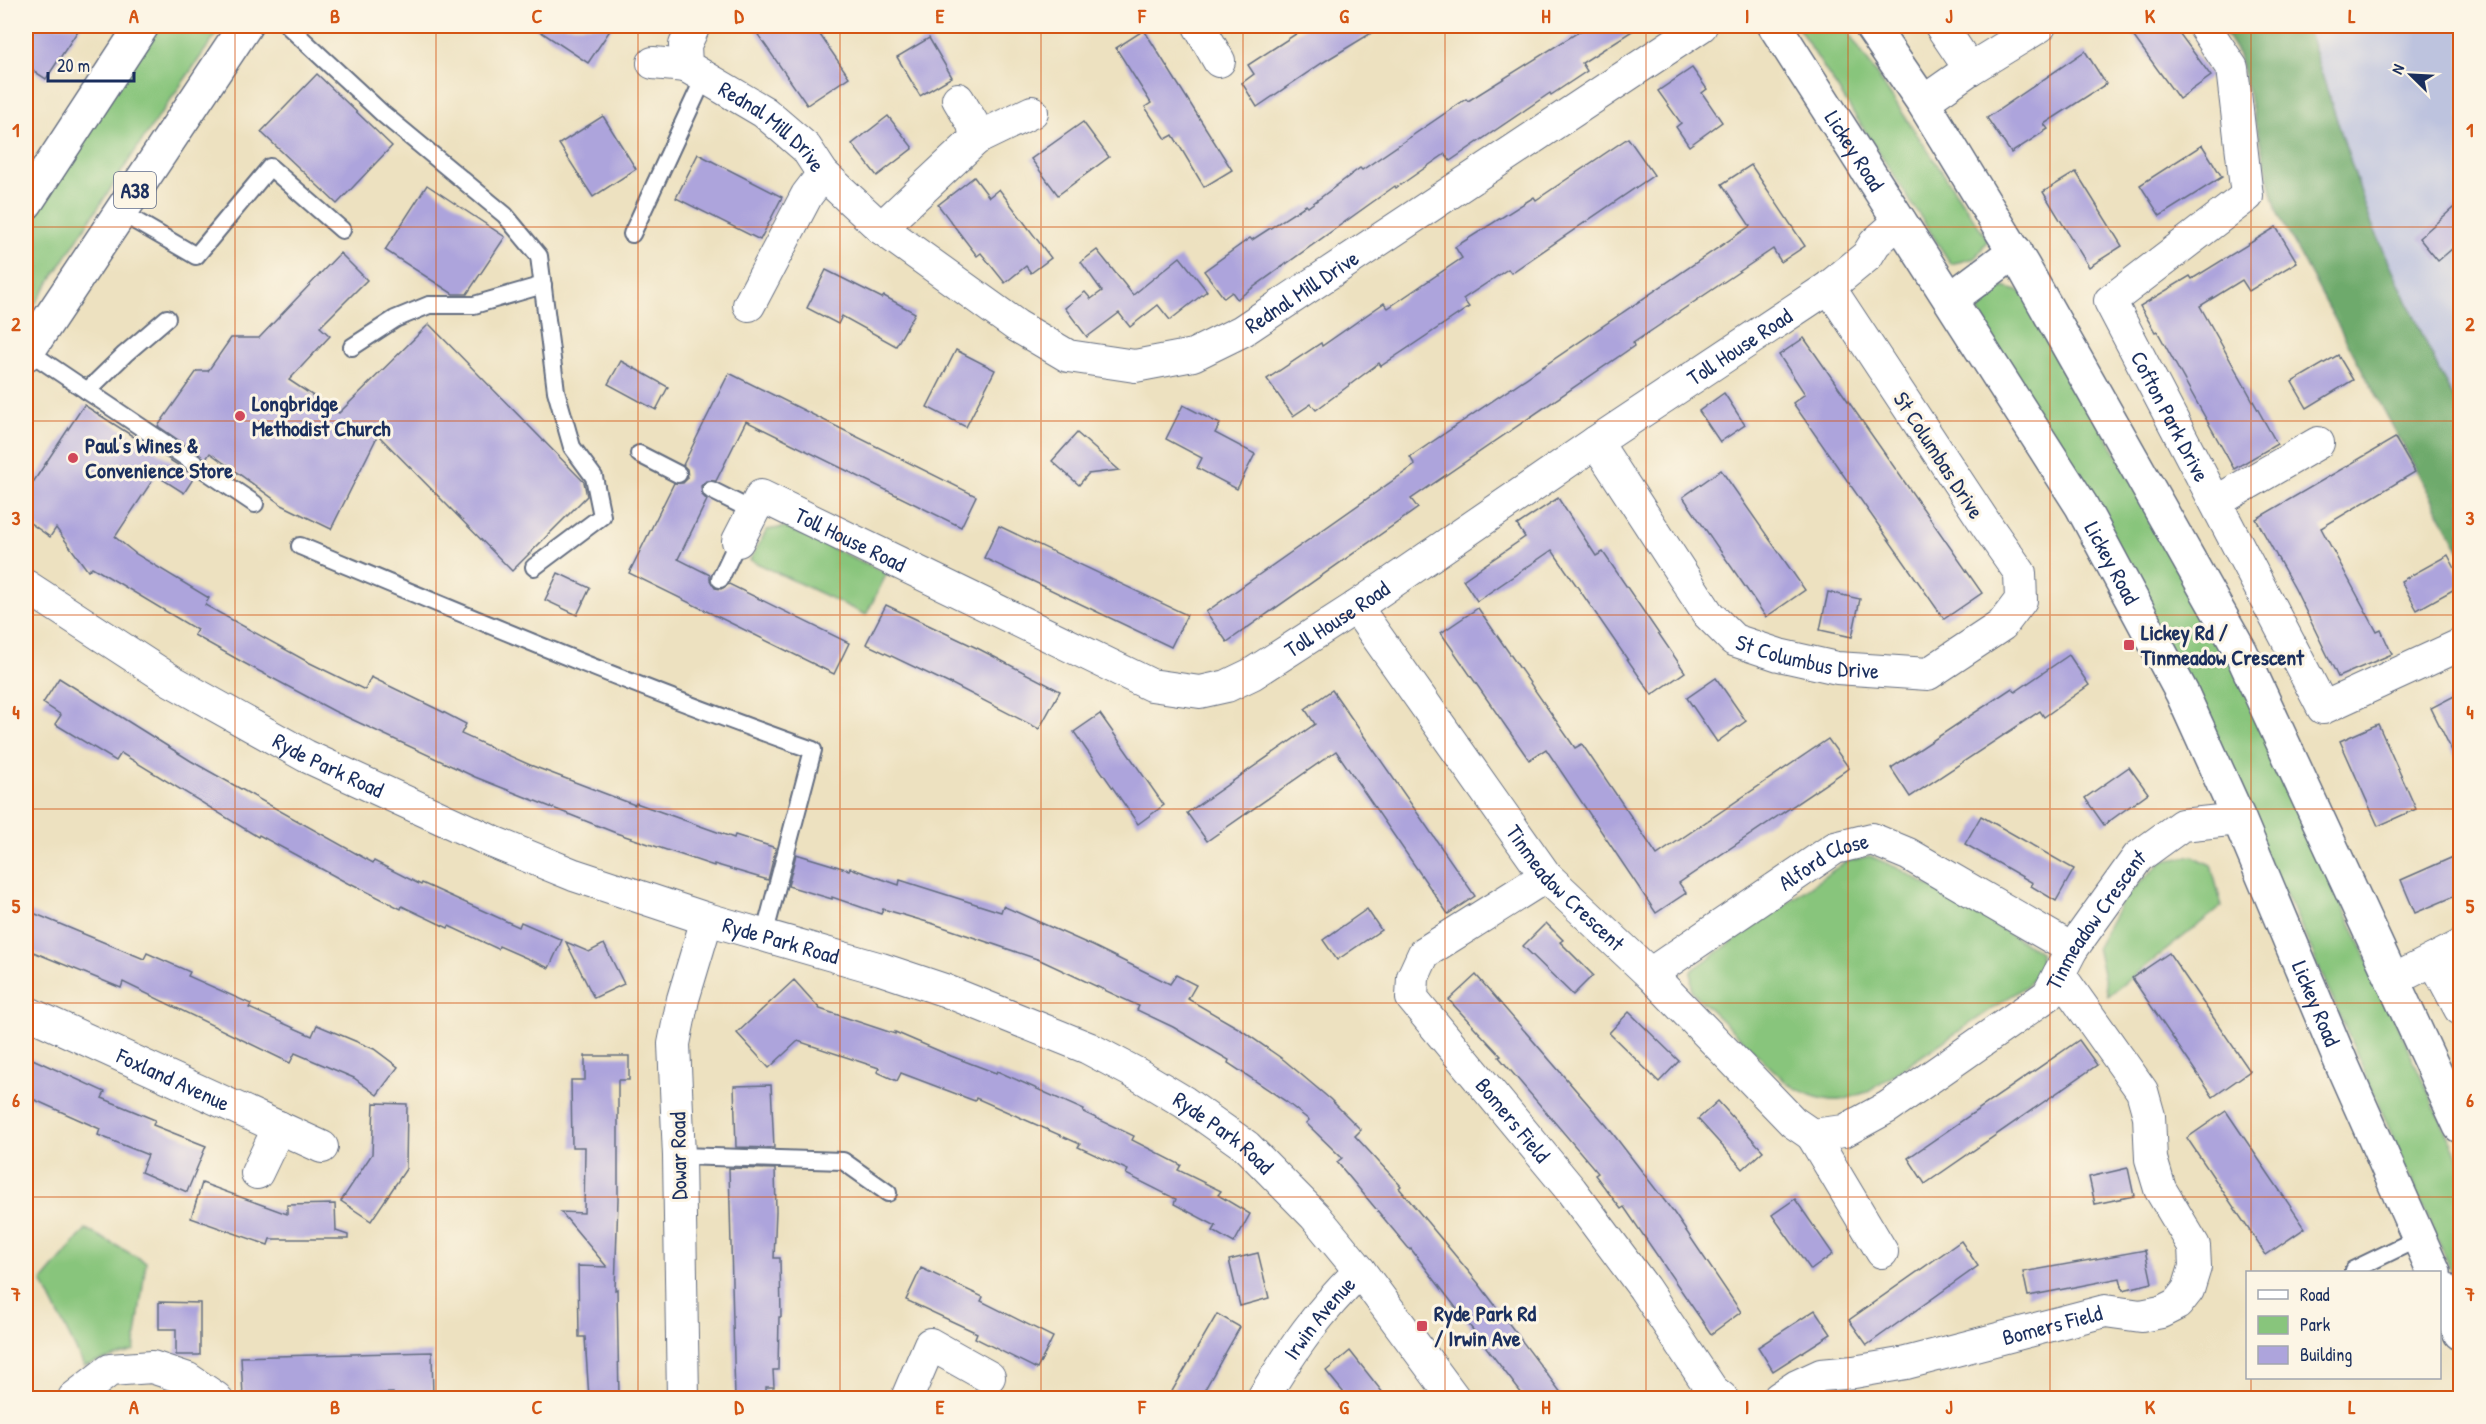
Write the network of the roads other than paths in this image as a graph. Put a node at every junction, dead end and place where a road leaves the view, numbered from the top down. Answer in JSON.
{"nodes":[{"id":1,"x":142,"y":26,"type":"edge"},
{"id":2,"x":245,"y":26,"type":"edge"},
{"id":3,"x":288,"y":26,"type":"edge"},
{"id":4,"x":693,"y":26,"type":"edge"},
{"id":5,"x":1199,"y":26,"type":"edge"},
{"id":6,"x":1701,"y":26,"type":"edge"},
{"id":7,"x":1775,"y":26,"type":"edge"},
{"id":8,"x":1871,"y":26,"type":"edge"},
{"id":9,"x":1941,"y":26,"type":"edge"},
{"id":10,"x":2040,"y":26,"type":"edge"},
{"id":11,"x":2204,"y":26,"type":"edge"},
{"id":12,"x":1219,"y":61,"type":"dead end"},
{"id":13,"x":653,"y":63,"type":"dead end"},
{"id":14,"x":1970,"y":69,"type":"junction"},
{"id":15,"x":695,"y":72,"type":"junction"},
{"id":16,"x":958,"y":99,"type":"dead end"},
{"id":17,"x":1923,"y":102,"type":"junction"},
{"id":18,"x":1032,"y":112,"type":"dead end"},
{"id":19,"x":976,"y":139,"type":"junction"},
{"id":20,"x":823,"y":174,"type":"junction"},
{"id":21,"x":26,"y":203,"type":"edge"},
{"id":22,"x":120,"y":212,"type":"junction"},
{"id":23,"x":1900,"y":221,"type":"junction"},
{"id":24,"x":881,"y":228,"type":"junction"},
{"id":25,"x":342,"y":230,"type":"dead end"},
{"id":26,"x":632,"y":234,"type":"dead end"},
{"id":27,"x":2014,"y":251,"type":"junction"},
{"id":28,"x":543,"y":285,"type":"junction"},
{"id":29,"x":1829,"y":287,"type":"junction"},
{"id":30,"x":1950,"y":299,"type":"junction"},
{"id":31,"x":749,"y":305,"type":"dead end"},
{"id":32,"x":167,"y":318,"type":"dead end"},
{"id":33,"x":352,"y":347,"type":"dead end"},
{"id":34,"x":27,"y":353,"type":"edge"},
{"id":35,"x":87,"y":391,"type":"junction"},
{"id":36,"x":1596,"y":442,"type":"junction"},
{"id":37,"x":2318,"y":443,"type":"dead end"},
{"id":38,"x":639,"y":454,"type":"dead end"},
{"id":39,"x":678,"y":474,"type":"dead end"},
{"id":40,"x":711,"y":490,"type":"dead end"},
{"id":41,"x":2216,"y":502,"type":"junction"},
{"id":42,"x":255,"y":504,"type":"dead end"},
{"id":43,"x":753,"y":512,"type":"junction"},
{"id":44,"x":738,"y":541,"type":"joint"},
{"id":45,"x":300,"y":546,"type":"dead end"},
{"id":46,"x":534,"y":567,"type":"dead end"},
{"id":47,"x":720,"y":579,"type":"dead end"},
{"id":48,"x":26,"y":586,"type":"edge"},
{"id":49,"x":1356,"y":607,"type":"junction"},
{"id":50,"x":2002,"y":625,"type":"joint"},
{"id":51,"x":2460,"y":645,"type":"edge"},
{"id":52,"x":2239,"y":819,"type":"junction"},
{"id":53,"x":1546,"y":876,"type":"junction"},
{"id":54,"x":707,"y":919,"type":"junction"},
{"id":55,"x":764,"y":936,"type":"junction"},
{"id":56,"x":2447,"y":953,"type":"edge"},
{"id":57,"x":2066,"y":962,"type":"junction"},
{"id":58,"x":1650,"y":974,"type":"junction"},
{"id":59,"x":2392,"y":981,"type":"junction"},
{"id":60,"x":2460,"y":1009,"type":"edge"},
{"id":61,"x":26,"y":1012,"type":"edge"},
{"id":62,"x":2460,"y":1126,"type":"edge"},
{"id":63,"x":279,"y":1127,"type":"junction"},
{"id":64,"x":1812,"y":1135,"type":"junction"},
{"id":65,"x":322,"y":1147,"type":"dead end"},
{"id":66,"x":679,"y":1156,"type":"junction"},
{"id":67,"x":257,"y":1173,"type":"dead end"},
{"id":68,"x":888,"y":1193,"type":"dead end"},
{"id":69,"x":2418,"y":1238,"type":"junction"},
{"id":70,"x":1882,"y":1252,"type":"dead end"},
{"id":71,"x":2353,"y":1270,"type":"dead end"},
{"id":72,"x":1360,"y":1271,"type":"junction"},
{"id":73,"x":2434,"y":1271,"type":"edge"},
{"id":74,"x":2441,"y":1290,"type":"edge"},
{"id":75,"x":2460,"y":1333,"type":"edge"},
{"id":76,"x":989,"y":1377,"type":"dead end"},
{"id":77,"x":74,"y":1398,"type":"edge"},
{"id":78,"x":216,"y":1398,"type":"edge"},
{"id":79,"x":682,"y":1398,"type":"edge"},
{"id":80,"x":907,"y":1398,"type":"edge"},
{"id":81,"x":1263,"y":1398,"type":"edge"},
{"id":82,"x":1454,"y":1398,"type":"edge"},
{"id":83,"x":1722,"y":1398,"type":"edge"},
{"id":84,"x":1779,"y":1398,"type":"edge"}],
"edges":[{"from":1,"to":21,"type":"main road"},
{"from":2,"to":22,"type":"main road","number":"A38"},
{"from":3,"to":28,"type":"lane"},
{"from":4,"to":15,"type":"street"},
{"from":5,"to":12,"type":"street"},
{"from":6,"to":24,"type":"street","name":"Rednal Mill Drive"},
{"from":7,"to":23,"type":"main road","name":"Lickey Road"},
{"from":8,"to":17,"type":"main road"},
{"from":9,"to":14,"type":"street"},
{"from":10,"to":14,"type":"street"},
{"from":11,"to":41,"type":"street","name":"Cofton Park Drive"},
{"from":13,"to":15,"type":"street"},
{"from":14,"to":17,"type":"street"},
{"from":15,"to":20,"type":"street","name":"Rednal Mill Drive"},
{"from":15,"to":26,"type":"lane"},
{"from":16,"to":19,"type":"street"},
{"from":17,"to":27,"type":"main road"},
{"from":18,"to":19,"type":"street"},
{"from":19,"to":24,"type":"street"},
{"from":20,"to":24,"type":"street","name":"Rednal Mill Drive"},
{"from":20,"to":31,"type":"street"},
{"from":22,"to":25,"type":"lane"},
{"from":22,"to":34,"type":"main road","number":"A38"},
{"from":23,"to":29,"type":"street","name":"Toll House Road"},
{"from":23,"to":30,"type":"main road","name":"Lickey Road"},
{"from":27,"to":30,"type":"main road"},
{"from":27,"to":59,"type":"main road"},
{"from":28,"to":33,"type":"lane"},
{"from":28,"to":46,"type":"lane"},
{"from":29,"to":36,"type":"street","name":"Toll House Road"},
{"from":29,"to":50,"type":"street","name":"St Columbas Drive"},
{"from":30,"to":52,"type":"main road","name":"Lickey Road"},
{"from":32,"to":35,"type":"lane"},
{"from":34,"to":35,"type":"lane"},
{"from":35,"to":42,"type":"lane"},
{"from":36,"to":49,"type":"street","name":"Toll House Road"},
{"from":36,"to":50,"type":"street","name":"St Columbus Drive"},
{"from":37,"to":41,"type":"street"},
{"from":38,"to":39,"type":"lane"},
{"from":40,"to":43,"type":"lane"},
{"from":41,"to":51,"type":"street","name":"Cofton Park Drive"},
{"from":43,"to":44,"type":"street"},
{"from":43,"to":49,"type":"street","name":"Toll House Road"},
{"from":44,"to":47,"type":"lane"},
{"from":45,"to":55,"type":"lane"},
{"from":48,"to":54,"type":"street","name":"Ryde Park Road"},
{"from":49,"to":53,"type":"street","name":"Tinmeadow Crescent"},
{"from":52,"to":57,"type":"street","name":"Tinmeadow Crescent"},
{"from":52,"to":69,"type":"main road","name":"Lickey Road"},
{"from":53,"to":58,"type":"street","name":"Tinmeadow Crescent"},
{"from":53,"to":83,"type":"street","name":"Bomers Field"},
{"from":54,"to":55,"type":"street","name":"Ryde Park Road"},
{"from":54,"to":66,"type":"street","name":"Dowar Road"},
{"from":55,"to":72,"type":"street","name":"Ryde Park Road"},
{"from":56,"to":59,"type":"street"},
{"from":56,"to":60,"type":"street"},
{"from":57,"to":58,"type":"street","name":"Alford Close"},
{"from":57,"to":64,"type":"street","name":"Tinmeadow Crescent"},
{"from":57,"to":84,"type":"street","name":"Bomers Field"},
{"from":58,"to":64,"type":"street","name":"Tinmeadow Crescent"},
{"from":59,"to":62,"type":"main road"},
{"from":61,"to":63,"type":"street","name":"Foxland Avenue"},
{"from":63,"to":65,"type":"street","name":"Foxland Avenue"},
{"from":63,"to":67,"type":"street"},
{"from":64,"to":70,"type":"street","name":"Tinmeadow Crescent"},
{"from":66,"to":68,"type":"lane"},
{"from":66,"to":79,"type":"street","name":"Dowar Road"},
{"from":69,"to":71,"type":"lane"},
{"from":69,"to":73,"type":"main road","name":"Lickey Road"},
{"from":72,"to":81,"type":"street","name":"Irwin Avenue"},
{"from":72,"to":82,"type":"street","name":"Ryde Park Road"},
{"from":74,"to":75,"type":"main road"},
{"from":76,"to":80,"type":"street"},
{"from":77,"to":78,"type":"street"}]}
